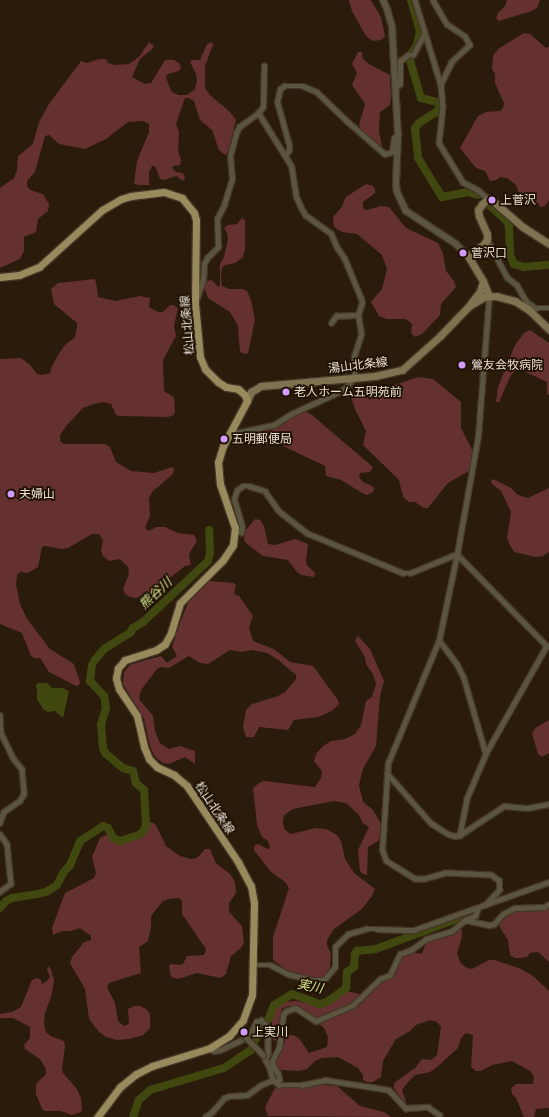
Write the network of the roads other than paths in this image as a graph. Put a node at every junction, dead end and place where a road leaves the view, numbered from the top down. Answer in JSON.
{"nodes":[{"id":1,"x":383,"y":0,"type":"edge"},
{"id":2,"x":415,"y":0,"type":"edge"},
{"id":3,"x":434,"y":0,"type":"edge"},
{"id":4,"x":424,"y":34,"type":"junction"},
{"id":5,"x":264,"y":66,"type":"dead end"},
{"id":6,"x":440,"y":85,"type":"junction"},
{"id":7,"x":396,"y":88,"type":"junction"},
{"id":8,"x":258,"y":113,"type":"junction"},
{"id":9,"x":398,"y":134,"type":"junction"},
{"id":10,"x":286,"y":154,"type":"junction"},
{"id":11,"x":488,"y":199,"type":"junction"},
{"id":12,"x":487,"y":239,"type":"junction"},
{"id":13,"x":549,"y":244,"type":"edge"},
{"id":14,"x":468,"y":256,"type":"junction"},
{"id":15,"x":0,"y":277,"type":"edge"},
{"id":16,"x":483,"y":281,"type":"junction"},
{"id":17,"x":489,"y":296,"type":"junction"},
{"id":18,"x":194,"y":304,"type":"junction"},
{"id":19,"x":469,"y":306,"type":"junction"},
{"id":20,"x":549,"y":308,"type":"edge"},
{"id":21,"x":358,"y":315,"type":"junction"},
{"id":22,"x":331,"y":323,"type":"dead end"},
{"id":23,"x":549,"y":329,"type":"edge"},
{"id":24,"x":354,"y":378,"type":"junction"},
{"id":25,"x":241,"y":392,"type":"junction"},
{"id":26,"x":252,"y":392,"type":"junction"},
{"id":27,"x":247,"y":400,"type":"junction"},
{"id":28,"x":230,"y":432,"type":"junction"},
{"id":29,"x":235,"y":532,"type":"junction"},
{"id":30,"x":457,"y":554,"type":"junction"},
{"id":31,"x":439,"y":640,"type":"junction"},
{"id":32,"x":0,"y":715,"type":"edge"},
{"id":33,"x":486,"y":754,"type":"junction"},
{"id":34,"x":387,"y":773,"type":"junction"},
{"id":35,"x":549,"y":804,"type":"edge"},
{"id":36,"x":0,"y":823,"type":"edge"},
{"id":37,"x":0,"y":834,"type":"edge"},
{"id":38,"x":460,"y":835,"type":"junction"},
{"id":39,"x":549,"y":882,"type":"edge"},
{"id":40,"x":0,"y":892,"type":"edge"},
{"id":41,"x":549,"y":904,"type":"edge"},
{"id":42,"x":485,"y":905,"type":"junction"},
{"id":43,"x":478,"y":908,"type":"junction"},
{"id":44,"x":465,"y":920,"type":"junction"},
{"id":45,"x":254,"y":965,"type":"junction"},
{"id":46,"x":238,"y":1027,"type":"junction"},
{"id":47,"x":210,"y":1048,"type":"junction"},
{"id":48,"x":264,"y":1056,"type":"junction"},
{"id":49,"x":274,"y":1081,"type":"junction"},
{"id":50,"x":440,"y":1115,"type":"dead end"},
{"id":51,"x":97,"y":1117,"type":"edge"},
{"id":52,"x":205,"y":1117,"type":"edge"}],
"edges":[{"from":1,"to":7,"type":"street"},
{"from":2,"to":4,"type":"street"},
{"from":3,"to":6,"type":"street"},
{"from":4,"to":6,"type":"street"},
{"from":4,"to":7,"type":"street"},
{"from":5,"to":8,"type":"street"},
{"from":6,"to":11,"type":"street"},
{"from":7,"to":9,"type":"street"},
{"from":8,"to":10,"type":"street"},
{"from":8,"to":18,"type":"street"},
{"from":9,"to":10,"type":"street"},
{"from":9,"to":14,"type":"street"},
{"from":10,"to":21,"type":"street"},
{"from":11,"to":12,"type":"main road"},
{"from":11,"to":13,"type":"main road"},
{"from":12,"to":14,"type":"main road"},
{"from":12,"to":20,"type":"street"},
{"from":14,"to":16,"type":"main road"},
{"from":15,"to":18,"type":"main road","name":"松山北条線"},
{"from":16,"to":17,"type":"main road"},
{"from":16,"to":19,"type":"main road","name":"湯山北条線"},
{"from":17,"to":19,"type":"main road","name":"湯山北条線"},
{"from":17,"to":23,"type":"main road"},
{"from":17,"to":30,"type":"street"},
{"from":18,"to":25,"type":"main road","name":"松山北条線"},
{"from":19,"to":24,"type":"main road","name":"湯山北条線"},
{"from":21,"to":22,"type":"street"},
{"from":21,"to":24,"type":"street"},
{"from":24,"to":26,"type":"main road","name":"湯山北条線"},
{"from":24,"to":28,"type":"street"},
{"from":25,"to":26,"type":"main road","name":"湯山北条線"},
{"from":25,"to":27,"type":"main road"},
{"from":26,"to":27,"type":"main road"},
{"from":27,"to":28,"type":"main road","name":"松山北条線"},
{"from":28,"to":29,"type":"main road","name":"松山北条線"},
{"from":29,"to":30,"type":"street"},
{"from":29,"to":45,"type":"main road","name":"松山北条線"},
{"from":30,"to":31,"type":"street"},
{"from":30,"to":33,"type":"street"},
{"from":31,"to":33,"type":"street"},
{"from":31,"to":34,"type":"street"},
{"from":32,"to":36,"type":"street"},
{"from":33,"to":38,"type":"street"},
{"from":34,"to":38,"type":"street"},
{"from":34,"to":42,"type":"street"},
{"from":35,"to":38,"type":"street"},
{"from":37,"to":40,"type":"street"},
{"from":39,"to":42,"type":"street"},
{"from":41,"to":44,"type":"street"},
{"from":42,"to":43,"type":"street"},
{"from":43,"to":44,"type":"street"},
{"from":43,"to":45,"type":"street"},
{"from":44,"to":49,"type":"street"},
{"from":45,"to":46,"type":"main road","name":"松山北条線"},
{"from":46,"to":47,"type":"main road","name":"松山北条線"},
{"from":46,"to":48,"type":"street","bridge":true},
{"from":47,"to":48,"type":"street"},
{"from":47,"to":51,"type":"main road","name":"松山北条線"},
{"from":48,"to":49,"type":"street"},
{"from":49,"to":50,"type":"street"},
{"from":49,"to":52,"type":"street"}]}
